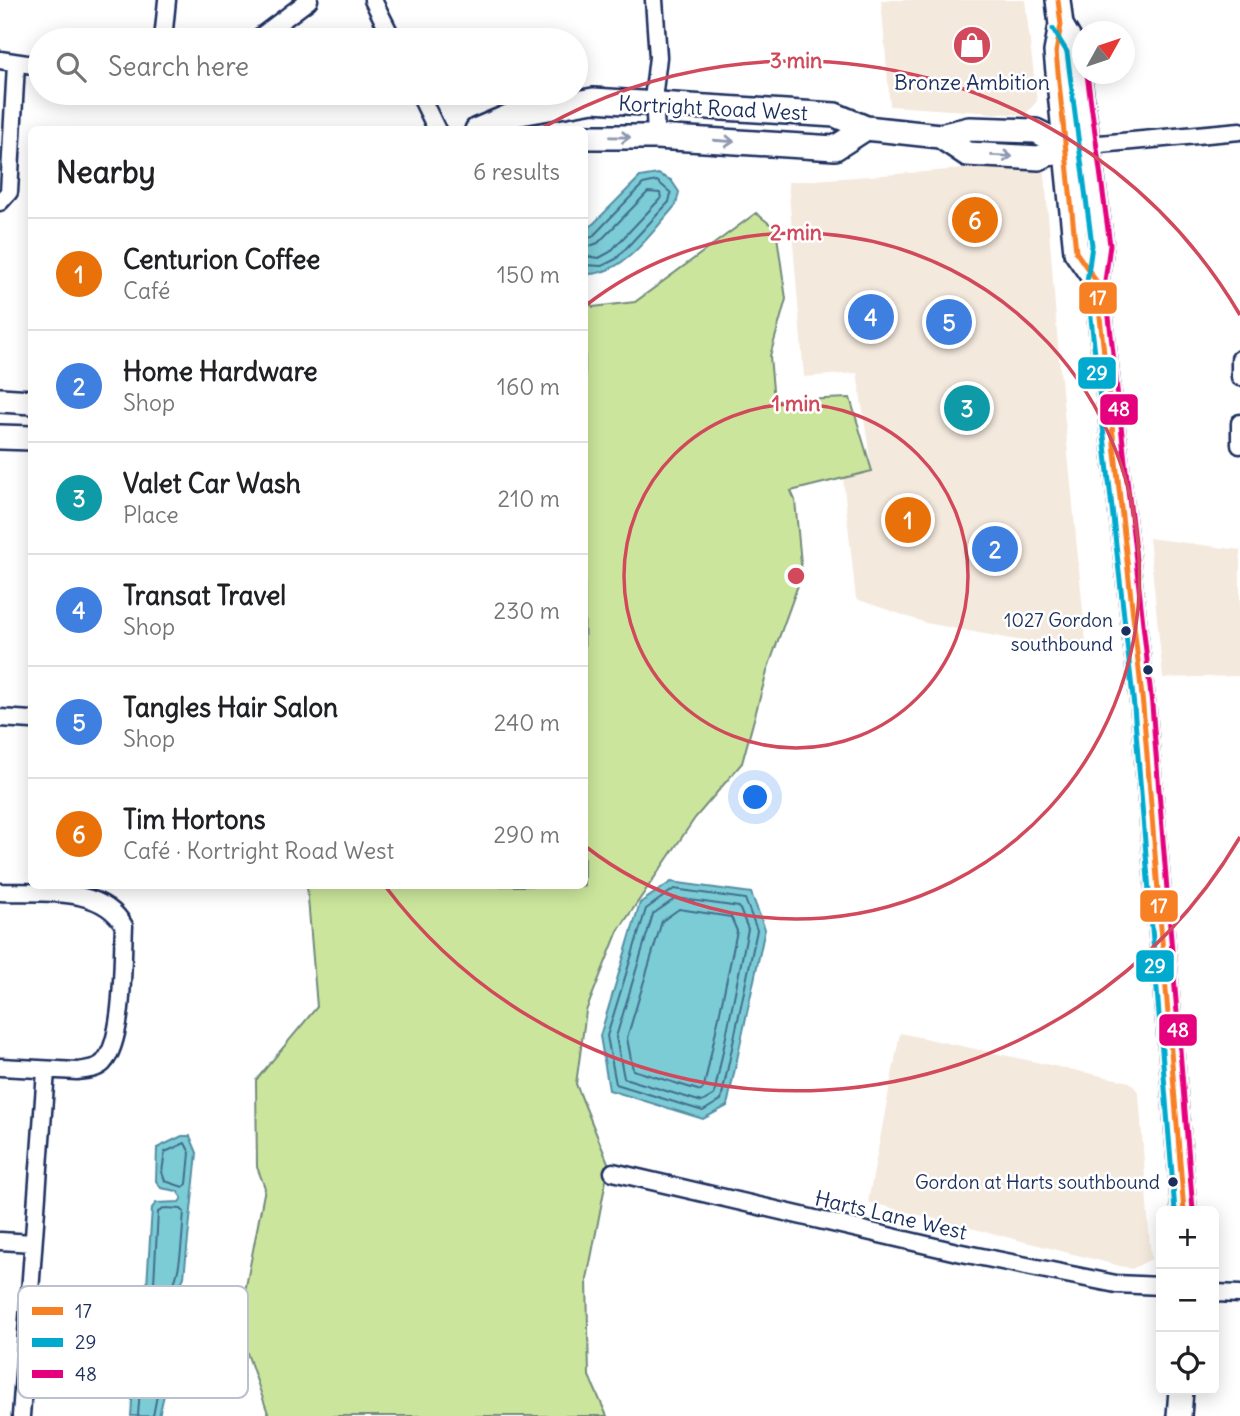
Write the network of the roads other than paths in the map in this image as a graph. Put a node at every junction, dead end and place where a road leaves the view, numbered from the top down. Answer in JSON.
{"nodes":[{"id":1,"x":167,"y":0,"type":"edge"},
{"id":2,"x":309,"y":0,"type":"edge"},
{"id":3,"x":373,"y":0,"type":"edge"},
{"id":4,"x":654,"y":0,"type":"edge"},
{"id":5,"x":1058,"y":0,"type":"edge"},
{"id":6,"x":164,"y":28,"type":"edge"},
{"id":7,"x":272,"y":28,"type":"edge"},
{"id":8,"x":387,"y":28,"type":"edge"},
{"id":9,"x":8,"y":62,"type":"edge"},
{"id":10,"x":28,"y":64,"type":"edge"},
{"id":11,"x":588,"y":101,"type":"edge"},
{"id":12,"x":425,"y":105,"type":"edge"},
{"id":13,"x":565,"y":105,"type":"edge"},
{"id":14,"x":655,"y":105,"type":"junction"},
{"id":15,"x":435,"y":126,"type":"edge"},
{"id":16,"x":486,"y":126,"type":"edge"},
{"id":17,"x":866,"y":128,"type":"junction"},
{"id":18,"x":1240,"y":131,"type":"edge"},
{"id":19,"x":588,"y":136,"type":"edge"},
{"id":20,"x":656,"y":137,"type":"junction"},
{"id":21,"x":1078,"y":145,"type":"junction"},
{"id":22,"x":0,"y":202,"type":"edge"},
{"id":23,"x":1240,"y":359,"type":"edge"},
{"id":24,"x":1240,"y":377,"type":"edge"},
{"id":25,"x":0,"y":401,"type":"edge"},
{"id":26,"x":28,"y":402,"type":"edge"},
{"id":27,"x":1240,"y":423,"type":"edge"},
{"id":28,"x":0,"y":437,"type":"edge"},
{"id":29,"x":28,"y":438,"type":"edge"},
{"id":30,"x":1240,"y":445,"type":"edge"},
{"id":31,"x":0,"y":718,"type":"edge"},
{"id":32,"x":28,"y":720,"type":"edge"},
{"id":33,"x":60,"y":891,"type":"edge"},
{"id":34,"x":0,"y":892,"type":"edge"},
{"id":35,"x":0,"y":1068,"type":"edge"},
{"id":36,"x":46,"y":1071,"type":"junction"},
{"id":37,"x":613,"y":1172,"type":"dead end"},
{"id":38,"x":1184,"y":1206,"type":"edge"},
{"id":39,"x":0,"y":1241,"type":"edge"},
{"id":40,"x":33,"y":1243,"type":"junction"},
{"id":41,"x":30,"y":1286,"type":"edge"},
{"id":42,"x":1156,"y":1286,"type":"edge"},
{"id":43,"x":1219,"y":1293,"type":"edge"},
{"id":44,"x":1240,"y":1294,"type":"edge"},
{"id":45,"x":1181,"y":1395,"type":"edge"},
{"id":46,"x":22,"y":1398,"type":"edge"},
{"id":47,"x":21,"y":1416,"type":"edge"},
{"id":48,"x":1179,"y":1416,"type":"edge"}],
"edges":[{"from":1,"to":6,"type":"street"},
{"from":2,"to":7,"type":"street"},
{"from":3,"to":8,"type":"street"},
{"from":4,"to":14,"type":"street"},
{"from":5,"to":21,"type":"main road"},
{"from":9,"to":10,"type":"street"},
{"from":9,"to":22,"type":"street"},
{"from":11,"to":14,"type":"main road","name":"Kortright Road West"},
{"from":12,"to":15,"type":"street"},
{"from":13,"to":16,"type":"main road","name":"Kortright Road West"},
{"from":14,"to":17,"type":"main road","name":"Kortright Road West"},
{"from":14,"to":20,"type":"street"},
{"from":20,"to":17,"type":"main road","name":"Kortright Road West","one_way":true},
{"from":17,"to":21,"type":"main road","name":"Kortright Road West"},
{"from":18,"to":21,"type":"street"},
{"from":19,"to":20,"type":"main road","name":"Kortright Road West","one_way":true},
{"from":21,"to":38,"type":"main road"},
{"from":23,"to":24,"type":"street"},
{"from":25,"to":26,"type":"main road"},
{"from":27,"to":30,"type":"street"},
{"from":28,"to":29,"type":"main road"},
{"from":31,"to":32,"type":"street"},
{"from":33,"to":34,"type":"street"},
{"from":33,"to":36,"type":"street"},
{"from":35,"to":36,"type":"street"},
{"from":36,"to":40,"type":"street"},
{"from":37,"to":42,"type":"street","name":"Harts Lane West"},
{"from":39,"to":40,"type":"street"},
{"from":40,"to":41,"type":"street"},
{"from":43,"to":44,"type":"street"},
{"from":45,"to":48,"type":"main road"},
{"from":46,"to":47,"type":"street"}]}
